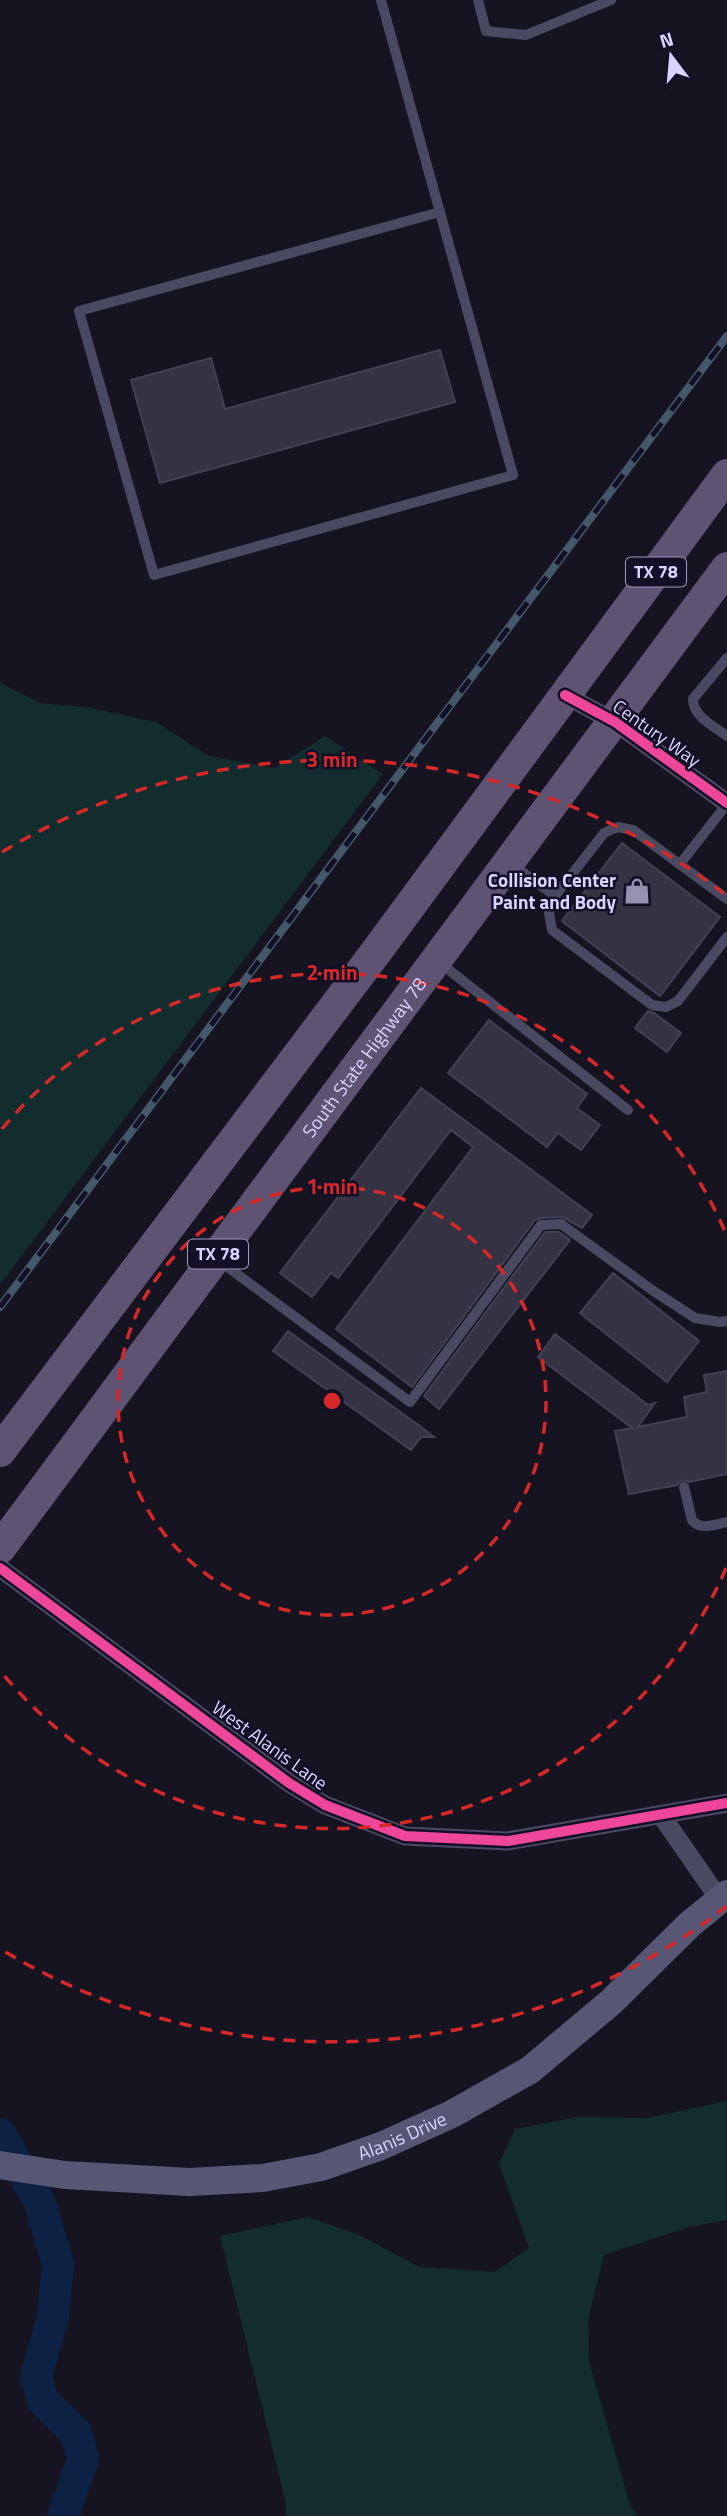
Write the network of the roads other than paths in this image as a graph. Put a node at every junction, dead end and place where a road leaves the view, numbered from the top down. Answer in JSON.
{"nodes":[{"id":1,"x":381,"y":0,"type":"edge"},
{"id":2,"x":478,"y":0,"type":"edge"},
{"id":3,"x":611,"y":0,"type":"edge"},
{"id":4,"x":440,"y":212,"type":"junction"},
{"id":5,"x":727,"y":475,"type":"edge"},
{"id":6,"x":719,"y":585,"type":"edge"},
{"id":7,"x":727,"y":658,"type":"edge"},
{"id":8,"x":565,"y":695,"type":"junction"},
{"id":9,"x":615,"y":722,"type":"junction"},
{"id":10,"x":727,"y":736,"type":"edge"},
{"id":11,"x":727,"y":804,"type":"edge"},
{"id":12,"x":510,"y":863,"type":"junction"},
{"id":13,"x":680,"y":864,"type":"junction"},
{"id":14,"x":555,"y":896,"type":"junction"},
{"id":15,"x":727,"y":899,"type":"edge"},
{"id":16,"x":727,"y":937,"type":"edge"},
{"id":17,"x":437,"y":961,"type":"junction"},
{"id":18,"x":628,"y":1110,"type":"dead end"},
{"id":19,"x":216,"y":1258,"type":"junction"},
{"id":20,"x":723,"y":1321,"type":"edge"},
{"id":21,"x":0,"y":1451,"type":"edge"},
{"id":22,"x":684,"y":1487,"type":"dead end"},
{"id":23,"x":727,"y":1522,"type":"edge"},
{"id":24,"x":0,"y":1548,"type":"edge"},
{"id":25,"x":0,"y":1568,"type":"edge"},
{"id":26,"x":727,"y":1803,"type":"edge"},
{"id":27,"x":661,"y":1815,"type":"junction"},
{"id":28,"x":723,"y":1897,"type":"edge"},
{"id":29,"x":0,"y":2165,"type":"edge"}],
"edges":[{"from":1,"to":4,"type":"lane"},
{"from":2,"to":3,"type":"lane"},
{"from":4,"to":4,"type":"lane"},
{"from":5,"to":8,"type":"main road","number":"TX 78"},
{"from":6,"to":9,"type":"main road","name":"South State Highway 78","number":"TX 78"},
{"from":7,"to":10,"type":"lane"},
{"from":8,"to":9,"type":"street","name":"Century Way"},
{"from":8,"to":21,"type":"main road","number":"TX 78"},
{"from":9,"to":11,"type":"street","name":"Century Way"},
{"from":9,"to":12,"type":"main road","name":"South State Highway 78","number":"TX 78"},
{"from":11,"to":13,"type":"lane"},
{"from":12,"to":14,"type":"lane"},
{"from":12,"to":17,"type":"main road","name":"South State Highway 78","number":"TX 78"},
{"from":13,"to":14,"type":"lane"},
{"from":13,"to":15,"type":"lane"},
{"from":14,"to":16,"type":"lane"},
{"from":17,"to":18,"type":"lane"},
{"from":17,"to":19,"type":"main road","name":"South State Highway 78","number":"TX 78"},
{"from":19,"to":20,"type":"lane"},
{"from":19,"to":24,"type":"main road","name":"South State Highway 78","number":"TX 78"},
{"from":22,"to":23,"type":"lane"},
{"from":25,"to":27,"type":"street","name":"West Alanis Lane"},
{"from":26,"to":27,"type":"street","name":"West Alanis Lane"},
{"from":27,"to":28,"type":"street"},
{"from":28,"to":29,"type":"main road","name":"Alanis Drive"}]}
